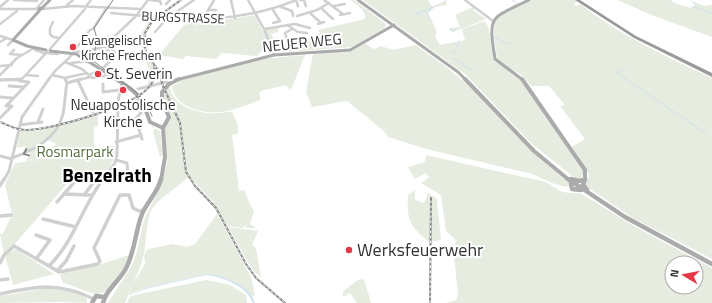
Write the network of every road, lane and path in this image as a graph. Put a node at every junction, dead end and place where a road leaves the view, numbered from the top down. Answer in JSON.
{"nodes":[{"id":1,"x":8,"y":0,"type":"edge"},
{"id":2,"x":14,"y":0,"type":"edge"},
{"id":3,"x":44,"y":0,"type":"edge"},
{"id":4,"x":50,"y":0,"type":"edge"},
{"id":5,"x":73,"y":0,"type":"edge"},
{"id":6,"x":92,"y":0,"type":"edge"},
{"id":7,"x":149,"y":0,"type":"edge"},
{"id":8,"x":170,"y":0,"type":"edge"},
{"id":9,"x":194,"y":0,"type":"edge"},
{"id":10,"x":214,"y":0,"type":"edge"},
{"id":11,"x":231,"y":0,"type":"edge"},
{"id":12,"x":248,"y":0,"type":"edge"},
{"id":13,"x":296,"y":0,"type":"edge"},
{"id":14,"x":300,"y":0,"type":"edge"},
{"id":15,"x":324,"y":0,"type":"edge"},
{"id":16,"x":357,"y":0,"type":"edge"},
{"id":17,"x":465,"y":0,"type":"edge"},
{"id":18,"x":528,"y":0,"type":"edge"},
{"id":19,"x":577,"y":0,"type":"edge"},
{"id":20,"x":581,"y":0,"type":"edge"},
{"id":21,"x":37,"y":1,"type":"dead end"},
{"id":22,"x":329,"y":3,"type":"junction"},
{"id":23,"x":160,"y":4,"type":"dead end"},
{"id":24,"x":166,"y":4,"type":"dead end"},
{"id":25,"x":345,"y":4,"type":"dead end"},
{"id":26,"x":67,"y":5,"type":"dead end"},
{"id":27,"x":298,"y":6,"type":"dead end"},
{"id":28,"x":306,"y":6,"type":"dead end"},
{"id":29,"x":334,"y":6,"type":"junction"},
{"id":30,"x":86,"y":7,"type":"junction"},
{"id":31,"x":107,"y":7,"type":"junction"},
{"id":32,"x":281,"y":7,"type":"junction"},
{"id":33,"x":0,"y":8,"type":"edge"},
{"id":34,"x":321,"y":8,"type":"junction"},
{"id":35,"x":40,"y":9,"type":"junction"},
{"id":36,"x":141,"y":9,"type":"junction"},
{"id":37,"x":18,"y":10,"type":"junction"},
{"id":38,"x":208,"y":10,"type":"junction"},
{"id":39,"x":216,"y":10,"type":"dead end"},
{"id":40,"x":273,"y":10,"type":"junction"},
{"id":41,"x":310,"y":13,"type":"junction"},
{"id":42,"x":350,"y":13,"type":"dead end"},
{"id":43,"x":111,"y":14,"type":"dead end"},
{"id":44,"x":256,"y":14,"type":"junction"},
{"id":45,"x":136,"y":15,"type":"junction"},
{"id":46,"x":293,"y":16,"type":"dead end"},
{"id":47,"x":297,"y":16,"type":"dead end"},
{"id":48,"x":169,"y":17,"type":"junction"},
{"id":49,"x":234,"y":18,"type":"junction"},
{"id":50,"x":203,"y":19,"type":"junction"},
{"id":51,"x":332,"y":19,"type":"dead end"},
{"id":52,"x":491,"y":21,"type":"junction"},
{"id":53,"x":53,"y":22,"type":"dead end"},
{"id":54,"x":273,"y":23,"type":"dead end"},
{"id":55,"x":0,"y":24,"type":"edge"},
{"id":56,"x":318,"y":24,"type":"dead end"},
{"id":57,"x":287,"y":25,"type":"junction"},
{"id":58,"x":292,"y":28,"type":"junction"},
{"id":59,"x":310,"y":28,"type":"dead end"},
{"id":60,"x":392,"y":28,"type":"junction"},
{"id":61,"x":264,"y":29,"type":"junction"},
{"id":62,"x":155,"y":32,"type":"dead end"},
{"id":63,"x":306,"y":33,"type":"dead end"},
{"id":64,"x":18,"y":35,"type":"junction"},
{"id":65,"x":0,"y":36,"type":"edge"},
{"id":66,"x":114,"y":37,"type":"junction"},
{"id":67,"x":8,"y":38,"type":"junction"},
{"id":68,"x":60,"y":38,"type":"junction"},
{"id":69,"x":13,"y":40,"type":"junction"},
{"id":70,"x":82,"y":41,"type":"junction"},
{"id":71,"x":0,"y":42,"type":"edge"},
{"id":72,"x":288,"y":43,"type":"dead end"},
{"id":73,"x":8,"y":46,"type":"dead end"},
{"id":74,"x":112,"y":47,"type":"junction"},
{"id":75,"x":34,"y":49,"type":"junction"},
{"id":76,"x":14,"y":50,"type":"dead end"},
{"id":77,"x":48,"y":51,"type":"junction"},
{"id":78,"x":75,"y":51,"type":"junction"},
{"id":79,"x":58,"y":54,"type":"dead end"},
{"id":80,"x":273,"y":54,"type":"junction"},
{"id":81,"x":434,"y":54,"type":"junction"},
{"id":82,"x":21,"y":55,"type":"junction"},
{"id":83,"x":65,"y":62,"type":"junction"},
{"id":84,"x":89,"y":62,"type":"junction"},
{"id":85,"x":0,"y":64,"type":"edge"},
{"id":86,"x":70,"y":64,"type":"junction"},
{"id":87,"x":12,"y":65,"type":"junction"},
{"id":88,"x":104,"y":67,"type":"dead end"},
{"id":89,"x":101,"y":70,"type":"junction"},
{"id":90,"x":0,"y":74,"type":"edge"},
{"id":91,"x":712,"y":74,"type":"edge"},
{"id":92,"x":26,"y":75,"type":"junction"},
{"id":93,"x":52,"y":75,"type":"junction"},
{"id":94,"x":89,"y":75,"type":"junction"},
{"id":95,"x":110,"y":75,"type":"junction"},
{"id":96,"x":38,"y":76,"type":"dead end"},
{"id":97,"x":65,"y":78,"type":"junction"},
{"id":98,"x":1,"y":81,"type":"edge"},
{"id":99,"x":14,"y":81,"type":"junction"},
{"id":100,"x":20,"y":81,"type":"junction"},
{"id":101,"x":78,"y":81,"type":"junction"},
{"id":102,"x":67,"y":83,"type":"junction"},
{"id":103,"x":122,"y":83,"type":"junction"},
{"id":104,"x":104,"y":84,"type":"dead end"},
{"id":105,"x":170,"y":84,"type":"junction"},
{"id":106,"x":26,"y":86,"type":"junction"},
{"id":107,"x":138,"y":89,"type":"dead end"},
{"id":108,"x":119,"y":90,"type":"junction"},
{"id":109,"x":0,"y":97,"type":"edge"},
{"id":110,"x":13,"y":98,"type":"junction"},
{"id":111,"x":142,"y":99,"type":"junction"},
{"id":112,"x":117,"y":106,"type":"dead end"},
{"id":113,"x":138,"y":106,"type":"dead end"},
{"id":114,"x":43,"y":109,"type":"dead end"},
{"id":115,"x":93,"y":112,"type":"dead end"},
{"id":116,"x":42,"y":113,"type":"junction"},
{"id":117,"x":36,"y":114,"type":"dead end"},
{"id":118,"x":0,"y":118,"type":"edge"},
{"id":119,"x":135,"y":119,"type":"junction"},
{"id":120,"x":118,"y":123,"type":"junction"},
{"id":121,"x":20,"y":125,"type":"junction"},
{"id":122,"x":161,"y":126,"type":"junction"},
{"id":123,"x":140,"y":135,"type":"junction"},
{"id":124,"x":142,"y":139,"type":"dead end"},
{"id":125,"x":116,"y":142,"type":"junction"},
{"id":126,"x":0,"y":156,"type":"edge"},
{"id":127,"x":12,"y":158,"type":"junction"},
{"id":128,"x":116,"y":160,"type":"junction"},
{"id":129,"x":101,"y":171,"type":"dead end"},
{"id":130,"x":82,"y":172,"type":"dead end"},
{"id":131,"x":148,"y":175,"type":"dead end"},
{"id":132,"x":567,"y":177,"type":"junction"},
{"id":133,"x":584,"y":180,"type":"junction"},
{"id":134,"x":578,"y":185,"type":"junction"},
{"id":135,"x":1,"y":186,"type":"edge"},
{"id":136,"x":4,"y":190,"type":"dead end"},
{"id":137,"x":587,"y":192,"type":"junction"},
{"id":138,"x":64,"y":194,"type":"junction"},
{"id":139,"x":84,"y":195,"type":"junction"},
{"id":140,"x":91,"y":195,"type":"junction"},
{"id":141,"x":57,"y":202,"type":"dead end"},
{"id":142,"x":144,"y":210,"type":"junction"},
{"id":143,"x":11,"y":215,"type":"dead end"},
{"id":144,"x":0,"y":216,"type":"edge"},
{"id":145,"x":43,"y":219,"type":"dead end"},
{"id":146,"x":76,"y":227,"type":"junction"},
{"id":147,"x":36,"y":236,"type":"dead end"},
{"id":148,"x":74,"y":246,"type":"dead end"},
{"id":149,"x":2,"y":255,"type":"edge"},
{"id":150,"x":36,"y":259,"type":"junction"},
{"id":151,"x":0,"y":263,"type":"edge"},
{"id":152,"x":712,"y":264,"type":"edge"},
{"id":153,"x":49,"y":266,"type":"junction"},
{"id":154,"x":58,"y":271,"type":"junction"},
{"id":155,"x":0,"y":280,"type":"edge"},
{"id":156,"x":8,"y":280,"type":"dead end"},
{"id":157,"x":0,"y":294,"type":"edge"},
{"id":158,"x":104,"y":297,"type":"junction"},
{"id":159,"x":93,"y":301,"type":"edge"},
{"id":160,"x":103,"y":303,"type":"edge"}],
"edges":[{"from":1,"to":33,"type":"street"},
{"from":2,"to":21,"type":"street"},
{"from":3,"to":35,"type":"street"},
{"from":4,"to":35,"type":"main road"},
{"from":5,"to":26,"type":"street"},
{"from":6,"to":30,"type":"street"},
{"from":7,"to":23,"type":"street"},
{"from":7,"to":36,"type":"street"},
{"from":8,"to":24,"type":"street"},
{"from":9,"to":48,"type":"street"},
{"from":10,"to":38,"type":"street"},
{"from":11,"to":49,"type":"street"},
{"from":12,"to":44,"type":"street"},
{"from":13,"to":27,"type":"street"},
{"from":13,"to":32,"type":"street","name":"BURGSTRASSE"},
{"from":14,"to":28,"type":"street"},
{"from":15,"to":22,"type":"street"},
{"from":16,"to":60,"type":"main road"},
{"from":16,"to":60,"type":"main road"},
{"from":17,"to":52,"type":"street"},
{"from":18,"to":52,"type":"main road"},
{"from":19,"to":91,"type":"highway"},
{"from":20,"to":91,"type":"highway"},
{"from":22,"to":29,"type":"street"},
{"from":22,"to":34,"type":"street"},
{"from":25,"to":29,"type":"street"},
{"from":29,"to":42,"type":"street"},
{"from":30,"to":31,"type":"street"},
{"from":30,"to":35,"type":"street"},
{"from":30,"to":68,"type":"street"},
{"from":31,"to":36,"type":"street"},
{"from":31,"to":70,"type":"street"},
{"from":32,"to":40,"type":"street","name":"BURGSTRASSE"},
{"from":32,"to":46,"type":"street"},
{"from":33,"to":37,"type":"street"},
{"from":34,"to":41,"type":"street"},
{"from":34,"to":51,"type":"street"},
{"from":35,"to":37,"type":"street"},
{"from":35,"to":64,"type":"main road"},
{"from":36,"to":45,"type":"street"},
{"from":37,"to":55,"type":"street"},
{"from":38,"to":39,"type":"street"},
{"from":38,"to":50,"type":"street"},
{"from":40,"to":44,"type":"street","name":"BURGSTRASSE"},
{"from":40,"to":54,"type":"street"},
{"from":41,"to":47,"type":"street"},
{"from":41,"to":56,"type":"street"},
{"from":43,"to":45,"type":"street","name":"BURGSTRASSE"},
{"from":44,"to":49,"type":"street","name":"BURGSTRASSE"},
{"from":44,"to":61,"type":"street"},
{"from":45,"to":48,"type":"street","name":"BURGSTRASSE"},
{"from":45,"to":66,"type":"street"},
{"from":48,"to":50,"type":"street","name":"BURGSTRASSE"},
{"from":48,"to":62,"type":"street"},
{"from":49,"to":50,"type":"street","name":"BURGSTRASSE"},
{"from":52,"to":133,"type":"main road"},
{"from":53,"to":68,"type":"street"},
{"from":57,"to":58,"type":"street"},
{"from":57,"to":59,"type":"street"},
{"from":57,"to":61,"type":"street"},
{"from":58,"to":63,"type":"street"},
{"from":58,"to":72,"type":"street"},
{"from":60,"to":80,"type":"main road","name":"NEUER WEG"},
{"from":60,"to":81,"type":"main road"},
{"from":60,"to":81,"type":"main road"},
{"from":61,"to":80,"type":"street"},
{"from":64,"to":67,"type":"main road"},
{"from":64,"to":69,"type":"main road"},
{"from":65,"to":67,"type":"street"},
{"from":66,"to":70,"type":"street"},
{"from":66,"to":74,"type":"street"},
{"from":67,"to":69,"type":"street"},
{"from":67,"to":71,"type":"street"},
{"from":68,"to":77,"type":"street"},
{"from":69,"to":73,"type":"street"},
{"from":69,"to":75,"type":"main road"},
{"from":70,"to":78,"type":"street"},
{"from":74,"to":78,"type":"street"},
{"from":74,"to":84,"type":"street"},
{"from":74,"to":88,"type":"street"},
{"from":75,"to":77,"type":"main road"},
{"from":75,"to":82,"type":"street"},
{"from":76,"to":82,"type":"street"},
{"from":77,"to":78,"type":"main road"},
{"from":77,"to":79,"type":"street"},
{"from":77,"to":92,"type":"street"},
{"from":78,"to":83,"type":"street"},
{"from":78,"to":84,"type":"main road"},
{"from":80,"to":105,"type":"main road","name":"NEUER WEG"},
{"from":81,"to":132,"type":"main road"},
{"from":82,"to":87,"type":"street"},
{"from":83,"to":86,"type":"street"},
{"from":83,"to":93,"type":"street"},
{"from":84,"to":86,"type":"street"},
{"from":84,"to":89,"type":"main road"},
{"from":85,"to":87,"type":"street"},
{"from":86,"to":94,"type":"street"},
{"from":87,"to":90,"type":"street"},
{"from":89,"to":94,"type":"street"},
{"from":89,"to":95,"type":"main road"},
{"from":92,"to":96,"type":"street"},
{"from":92,"to":100,"type":"street"},
{"from":93,"to":97,"type":"street"},
{"from":93,"to":121,"type":"street"},
{"from":94,"to":95,"type":"street"},
{"from":94,"to":97,"type":"street"},
{"from":94,"to":101,"type":"street"},
{"from":95,"to":103,"type":"main road"},
{"from":97,"to":102,"type":"street"},
{"from":98,"to":99,"type":"street"},
{"from":99,"to":100,"type":"street"},
{"from":99,"to":106,"type":"street"},
{"from":100,"to":106,"type":"street"},
{"from":101,"to":102,"type":"street"},
{"from":101,"to":115,"type":"street"},
{"from":102,"to":127,"type":"street","one_way":true},
{"from":103,"to":108,"type":"street"},
{"from":103,"to":111,"type":"main road"},
{"from":104,"to":108,"type":"street"},
{"from":105,"to":107,"type":"street","name":"NEUER WEG"},
{"from":105,"to":122,"type":"main road"},
{"from":106,"to":110,"type":"street"},
{"from":108,"to":112,"type":"street"},
{"from":109,"to":110,"type":"street"},
{"from":110,"to":118,"type":"street"},
{"from":111,"to":120,"type":"street"},
{"from":111,"to":122,"type":"main road"},
{"from":113,"to":119,"type":"street"},
{"from":114,"to":116,"type":"street"},
{"from":116,"to":117,"type":"street"},
{"from":116,"to":121,"type":"street"},
{"from":119,"to":120,"type":"street"},
{"from":119,"to":123,"type":"street"},
{"from":120,"to":125,"type":"street"},
{"from":121,"to":127,"type":"street"},
{"from":122,"to":142,"type":"main road"},
{"from":123,"to":124,"type":"street"},
{"from":123,"to":125,"type":"street"},
{"from":125,"to":128,"type":"street"},
{"from":126,"to":127,"type":"street"},
{"from":127,"to":135,"type":"street"},
{"from":128,"to":131,"type":"street"},
{"from":128,"to":140,"type":"street"},
{"from":129,"to":139,"type":"street"},
{"from":130,"to":138,"type":"street"},
{"from":132,"to":133,"type":"main road"},
{"from":132,"to":134,"type":"main road"},
{"from":132,"to":137,"type":"main road"},
{"from":133,"to":134,"type":"main road"},
{"from":133,"to":137,"type":"main road"},
{"from":134,"to":137,"type":"main road"},
{"from":135,"to":136,"type":"street"},
{"from":137,"to":152,"type":"main road"},
{"from":138,"to":139,"type":"street"},
{"from":138,"to":141,"type":"street"},
{"from":139,"to":140,"type":"street"},
{"from":140,"to":146,"type":"street"},
{"from":142,"to":154,"type":"street"},
{"from":142,"to":158,"type":"main road"},
{"from":143,"to":144,"type":"street"},
{"from":145,"to":146,"type":"street"},
{"from":146,"to":153,"type":"street"},
{"from":147,"to":150,"type":"street"},
{"from":148,"to":154,"type":"street"},
{"from":149,"to":150,"type":"street"},
{"from":149,"to":151,"type":"street"},
{"from":150,"to":153,"type":"street"},
{"from":153,"to":154,"type":"street"},
{"from":155,"to":156,"type":"street"},
{"from":157,"to":159,"type":"street"},
{"from":158,"to":159,"type":"main road"},
{"from":158,"to":160,"type":"main road"}]}
